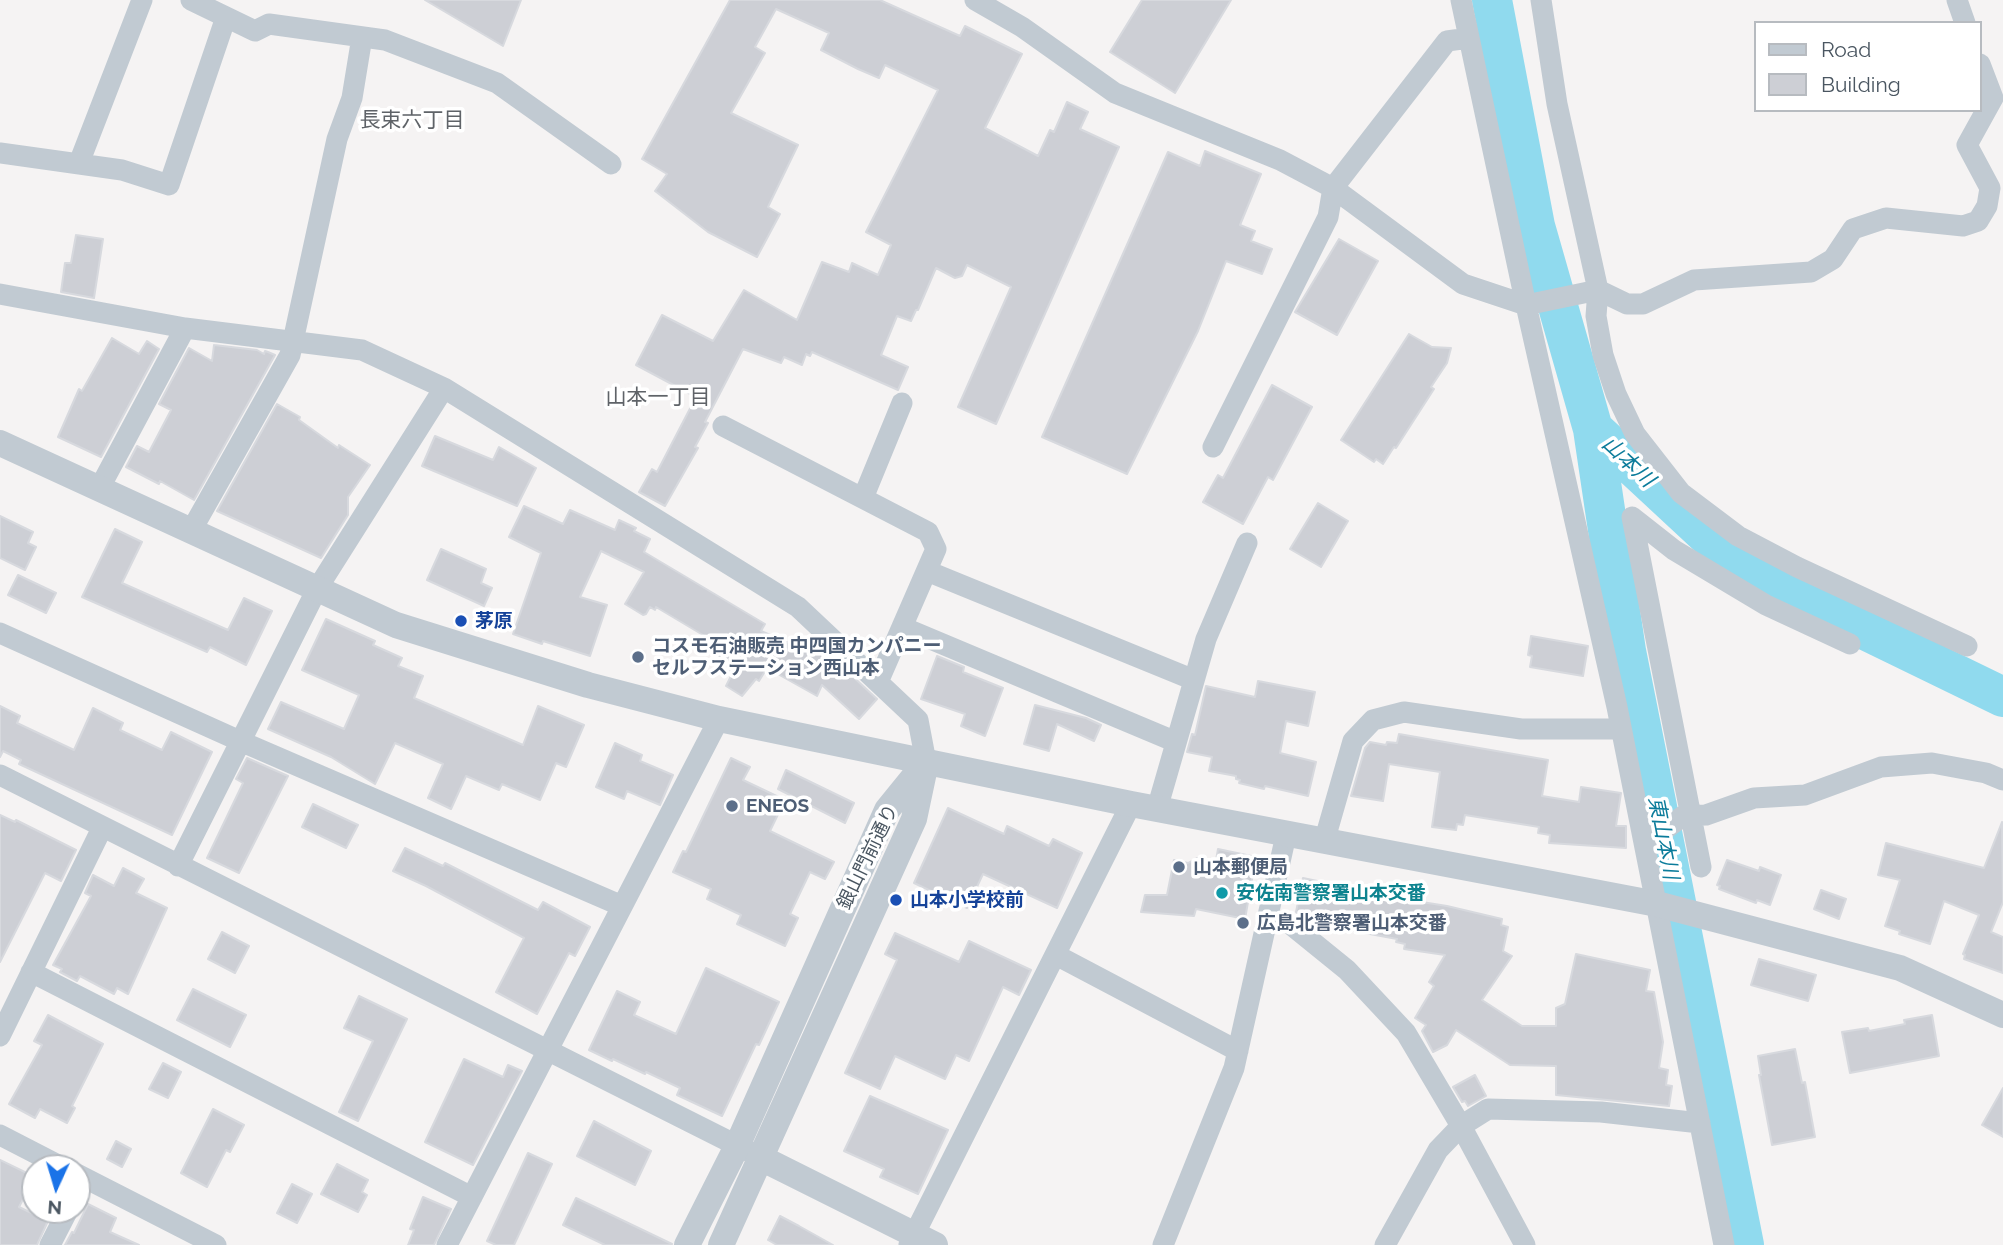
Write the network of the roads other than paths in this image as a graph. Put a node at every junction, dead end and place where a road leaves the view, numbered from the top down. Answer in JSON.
{"nodes":[{"id":1,"x":142,"y":0,"type":"edge"},
{"id":2,"x":191,"y":0,"type":"edge"},
{"id":3,"x":975,"y":0,"type":"edge"},
{"id":4,"x":1461,"y":0,"type":"edge"},
{"id":5,"x":1541,"y":0,"type":"edge"},
{"id":6,"x":1956,"y":0,"type":"edge"},
{"id":7,"x":226,"y":17,"type":"junction"},
{"id":8,"x":1964,"y":21,"type":"edge"},
{"id":9,"x":362,"y":37,"type":"junction"},
{"id":10,"x":1469,"y":38,"type":"junction"},
{"id":11,"x":1982,"y":68,"type":"edge"},
{"id":12,"x":1998,"y":98,"type":"edge"},
{"id":13,"x":0,"y":153,"type":"edge"},
{"id":14,"x":79,"y":163,"type":"junction"},
{"id":15,"x":611,"y":164,"type":"dead end"},
{"id":16,"x":1333,"y":188,"type":"junction"},
{"id":17,"x":1598,"y":290,"type":"junction"},
{"id":18,"x":0,"y":294,"type":"edge"},
{"id":19,"x":1526,"y":305,"type":"junction"},
{"id":20,"x":185,"y":328,"type":"junction"},
{"id":21,"x":294,"y":342,"type":"junction"},
{"id":22,"x":444,"y":388,"type":"junction"},
{"id":23,"x":902,"y":403,"type":"dead end"},
{"id":24,"x":723,"y":426,"type":"dead end"},
{"id":25,"x":0,"y":443,"type":"edge"},
{"id":26,"x":1213,"y":447,"type":"dead end"},
{"id":27,"x":99,"y":489,"type":"junction"},
{"id":28,"x":863,"y":498,"type":"junction"},
{"id":29,"x":191,"y":531,"type":"junction"},
{"id":30,"x":1247,"y":543,"type":"dead end"},
{"id":31,"x":927,"y":571,"type":"junction"},
{"id":32,"x":317,"y":589,"type":"junction"},
{"id":33,"x":902,"y":627,"type":"junction"},
{"id":34,"x":0,"y":634,"type":"edge"},
{"id":35,"x":1850,"y":644,"type":"dead end"},
{"id":36,"x":1967,"y":646,"type":"dead end"},
{"id":37,"x":1195,"y":680,"type":"junction"},
{"id":38,"x":878,"y":682,"type":"junction"},
{"id":39,"x":719,"y":719,"type":"junction"},
{"id":40,"x":1621,"y":729,"type":"junction"},
{"id":41,"x":240,"y":741,"type":"junction"},
{"id":42,"x":1177,"y":742,"type":"junction"},
{"id":43,"x":926,"y":762,"type":"junction"},
{"id":44,"x":0,"y":775,"type":"edge"},
{"id":45,"x":2003,"y":780,"type":"edge"},
{"id":46,"x":1144,"y":807,"type":"junction"},
{"id":47,"x":1687,"y":816,"type":"junction"},
{"id":48,"x":102,"y":828,"type":"junction"},
{"id":49,"x":1286,"y":835,"type":"junction"},
{"id":50,"x":1324,"y":842,"type":"junction"},
{"id":51,"x":1644,"y":844,"type":"junction"},
{"id":52,"x":178,"y":866,"type":"junction"},
{"id":53,"x":1701,"y":867,"type":"dead end"},
{"id":54,"x":1661,"y":905,"type":"junction"},
{"id":55,"x":622,"y":906,"type":"junction"},
{"id":56,"x":1267,"y":919,"type":"junction"},
{"id":57,"x":1056,"y":955,"type":"junction"},
{"id":58,"x":31,"y":972,"type":"junction"},
{"id":59,"x":2003,"y":1015,"type":"edge"},
{"id":60,"x":0,"y":1036,"type":"edge"},
{"id":61,"x":547,"y":1051,"type":"junction"},
{"id":62,"x":1238,"y":1051,"type":"junction"},
{"id":63,"x":1700,"y":1123,"type":"junction"},
{"id":64,"x":1461,"y":1125,"type":"junction"},
{"id":65,"x":0,"y":1136,"type":"edge"},
{"id":66,"x":737,"y":1146,"type":"junction"},
{"id":67,"x":36,"y":1154,"type":"edge"},
{"id":68,"x":761,"y":1158,"type":"junction"},
{"id":69,"x":91,"y":1187,"type":"edge"},
{"id":70,"x":472,"y":1197,"type":"junction"},
{"id":71,"x":61,"y":1224,"type":"edge"},
{"id":72,"x":920,"y":1242,"type":"edge"},
{"id":73,"x":50,"y":1245,"type":"edge"},
{"id":74,"x":216,"y":1245,"type":"edge"},
{"id":75,"x":447,"y":1245,"type":"edge"},
{"id":76,"x":687,"y":1245,"type":"edge"},
{"id":77,"x":721,"y":1245,"type":"edge"},
{"id":78,"x":1163,"y":1245,"type":"edge"},
{"id":79,"x":1385,"y":1245,"type":"edge"},
{"id":80,"x":1525,"y":1245,"type":"edge"},
{"id":81,"x":1724,"y":1245,"type":"edge"}],
"edges":[{"from":1,"to":14,"type":"street"},
{"from":2,"to":7,"type":"street"},
{"from":3,"to":16,"type":"street"},
{"from":4,"to":10,"type":"street"},
{"from":5,"to":17,"type":"street"},
{"from":6,"to":8,"type":"street"},
{"from":7,"to":9,"type":"street"},
{"from":7,"to":14,"type":"street"},
{"from":9,"to":15,"type":"street"},
{"from":9,"to":21,"type":"street"},
{"from":10,"to":16,"type":"street"},
{"from":10,"to":19,"type":"street"},
{"from":11,"to":12,"type":"street"},
{"from":12,"to":17,"type":"street"},
{"from":13,"to":14,"type":"street"},
{"from":16,"to":19,"type":"street"},
{"from":16,"to":26,"type":"street"},
{"from":17,"to":19,"type":"street"},
{"from":17,"to":36,"type":"street"},
{"from":18,"to":20,"type":"street"},
{"from":19,"to":40,"type":"street"},
{"from":20,"to":21,"type":"street"},
{"from":20,"to":27,"type":"street"},
{"from":21,"to":22,"type":"street"},
{"from":21,"to":29,"type":"street"},
{"from":22,"to":32,"type":"street"},
{"from":22,"to":38,"type":"street"},
{"from":23,"to":28,"type":"street"},
{"from":24,"to":28,"type":"street"},
{"from":25,"to":27,"type":"street"},
{"from":27,"to":29,"type":"street"},
{"from":28,"to":31,"type":"street"},
{"from":29,"to":32,"type":"street"},
{"from":30,"to":37,"type":"street"},
{"from":31,"to":33,"type":"street"},
{"from":31,"to":37,"type":"street"},
{"from":32,"to":39,"type":"street"},
{"from":32,"to":41,"type":"street"},
{"from":33,"to":38,"type":"street"},
{"from":33,"to":42,"type":"street"},
{"from":34,"to":41,"type":"street"},
{"from":35,"to":47,"type":"street"},
{"from":37,"to":42,"type":"street"},
{"from":38,"to":43,"type":"street"},
{"from":39,"to":43,"type":"street"},
{"from":39,"to":55,"type":"street"},
{"from":40,"to":50,"type":"street"},
{"from":40,"to":51,"type":"street"},
{"from":41,"to":52,"type":"street"},
{"from":41,"to":55,"type":"street"},
{"from":42,"to":46,"type":"street"},
{"from":43,"to":46,"type":"street"},
{"from":43,"to":66,"type":"street","name":"銀山門前通り"},
{"from":43,"to":68,"type":"street","name":"銀山門前通り"},
{"from":44,"to":48,"type":"street"},
{"from":45,"to":47,"type":"street"},
{"from":46,"to":49,"type":"street"},
{"from":46,"to":57,"type":"street"},
{"from":47,"to":51,"type":"street"},
{"from":47,"to":53,"type":"street"},
{"from":48,"to":52,"type":"street"},
{"from":48,"to":58,"type":"street"},
{"from":49,"to":50,"type":"street"},
{"from":49,"to":56,"type":"street"},
{"from":50,"to":54,"type":"street"},
{"from":51,"to":54,"type":"street"},
{"from":52,"to":61,"type":"street"},
{"from":54,"to":59,"type":"street"},
{"from":54,"to":63,"type":"street"},
{"from":55,"to":61,"type":"street"},
{"from":56,"to":62,"type":"street"},
{"from":56,"to":64,"type":"street"},
{"from":57,"to":62,"type":"street"},
{"from":57,"to":72,"type":"street"},
{"from":58,"to":60,"type":"street"},
{"from":58,"to":70,"type":"street"},
{"from":61,"to":66,"type":"street"},
{"from":61,"to":70,"type":"street"},
{"from":62,"to":78,"type":"street"},
{"from":63,"to":64,"type":"street"},
{"from":63,"to":81,"type":"street"},
{"from":64,"to":79,"type":"street"},
{"from":64,"to":80,"type":"street"},
{"from":65,"to":67,"type":"street"},
{"from":66,"to":68,"type":"street"},
{"from":66,"to":76,"type":"street","name":"銀山門前通り"},
{"from":68,"to":72,"type":"street"},
{"from":68,"to":77,"type":"street","name":"銀山門前通り"},
{"from":69,"to":74,"type":"street"},
{"from":70,"to":75,"type":"street"},
{"from":71,"to":73,"type":"street"}]}
